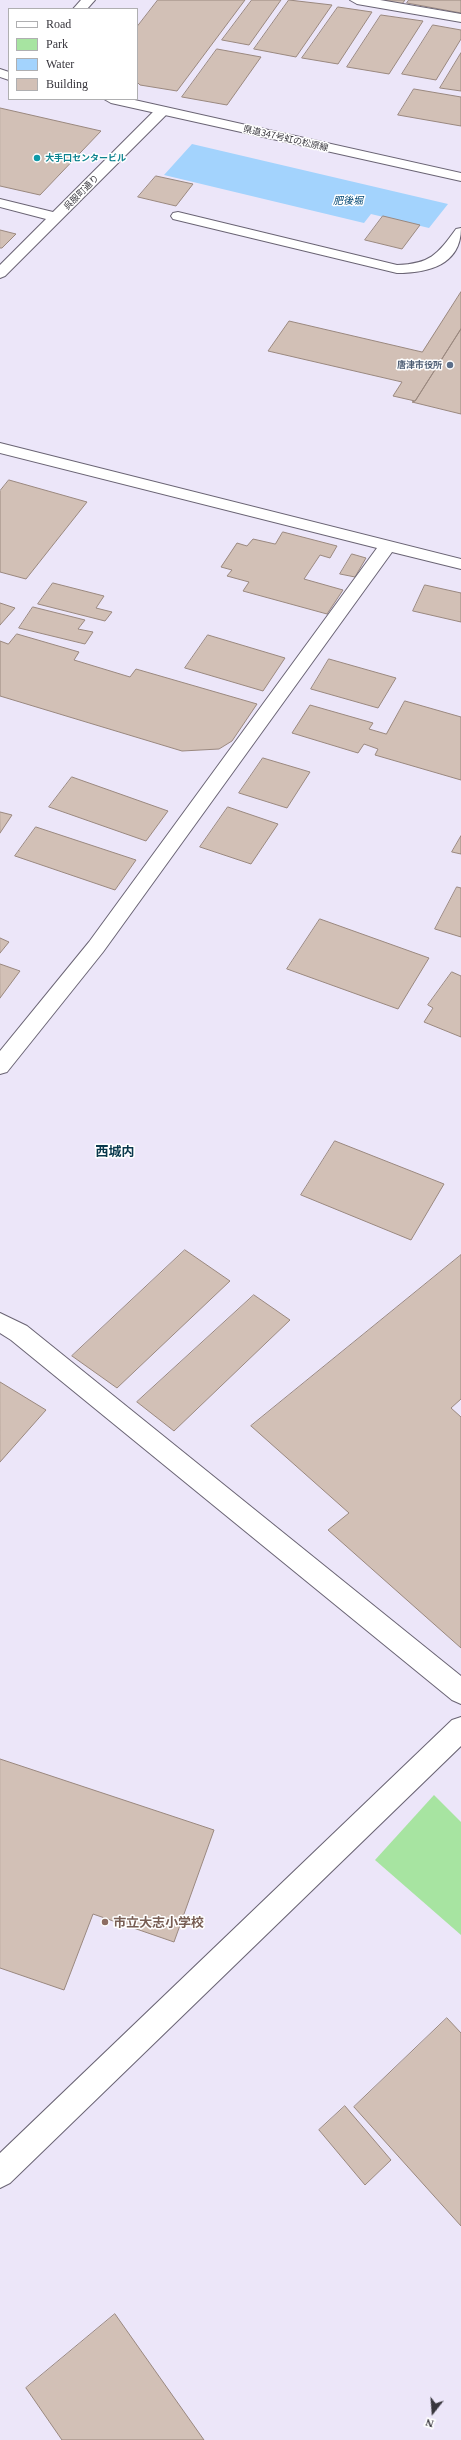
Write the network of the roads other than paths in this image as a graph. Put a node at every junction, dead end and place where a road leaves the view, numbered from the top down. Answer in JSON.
{"nodes":[{"id":1,"x":88,"y":0,"type":"edge"},
{"id":2,"x":356,"y":0,"type":"edge"},
{"id":3,"x":81,"y":8,"type":"edge"},
{"id":4,"x":461,"y":18,"type":"edge"},
{"id":5,"x":115,"y":100,"type":"edge"},
{"id":6,"x":162,"y":111,"type":"junction"},
{"id":7,"x":461,"y":177,"type":"edge"},
{"id":8,"x":0,"y":203,"type":"edge"},
{"id":9,"x":178,"y":216,"type":"dead end"},
{"id":10,"x":56,"y":217,"type":"junction"},
{"id":11,"x":461,"y":232,"type":"edge"},
{"id":12,"x":0,"y":273,"type":"edge"},
{"id":13,"x":0,"y":448,"type":"edge"},
{"id":14,"x":387,"y":546,"type":"junction"},
{"id":15,"x":461,"y":564,"type":"edge"},
{"id":16,"x":0,"y":1066,"type":"edge"},
{"id":17,"x":0,"y":1322,"type":"edge"},
{"id":18,"x":461,"y":1692,"type":"edge"},
{"id":19,"x":461,"y":1729,"type":"edge"},
{"id":20,"x":0,"y":2173,"type":"edge"}],
"edges":[{"from":1,"to":3,"type":"street"},
{"from":2,"to":4,"type":"street"},
{"from":5,"to":6,"type":"street","name":"県道347号虹の松原線"},
{"from":6,"to":7,"type":"street","name":"県道347号虹の松原線"},
{"from":6,"to":10,"type":"street","name":"呉服町通り"},
{"from":8,"to":10,"type":"street"},
{"from":9,"to":11,"type":"street"},
{"from":10,"to":12,"type":"street","name":"呉服町通り"},
{"from":13,"to":14,"type":"street"},
{"from":14,"to":15,"type":"street"},
{"from":14,"to":16,"type":"street"},
{"from":17,"to":18,"type":"street"},
{"from":19,"to":20,"type":"street"}]}
